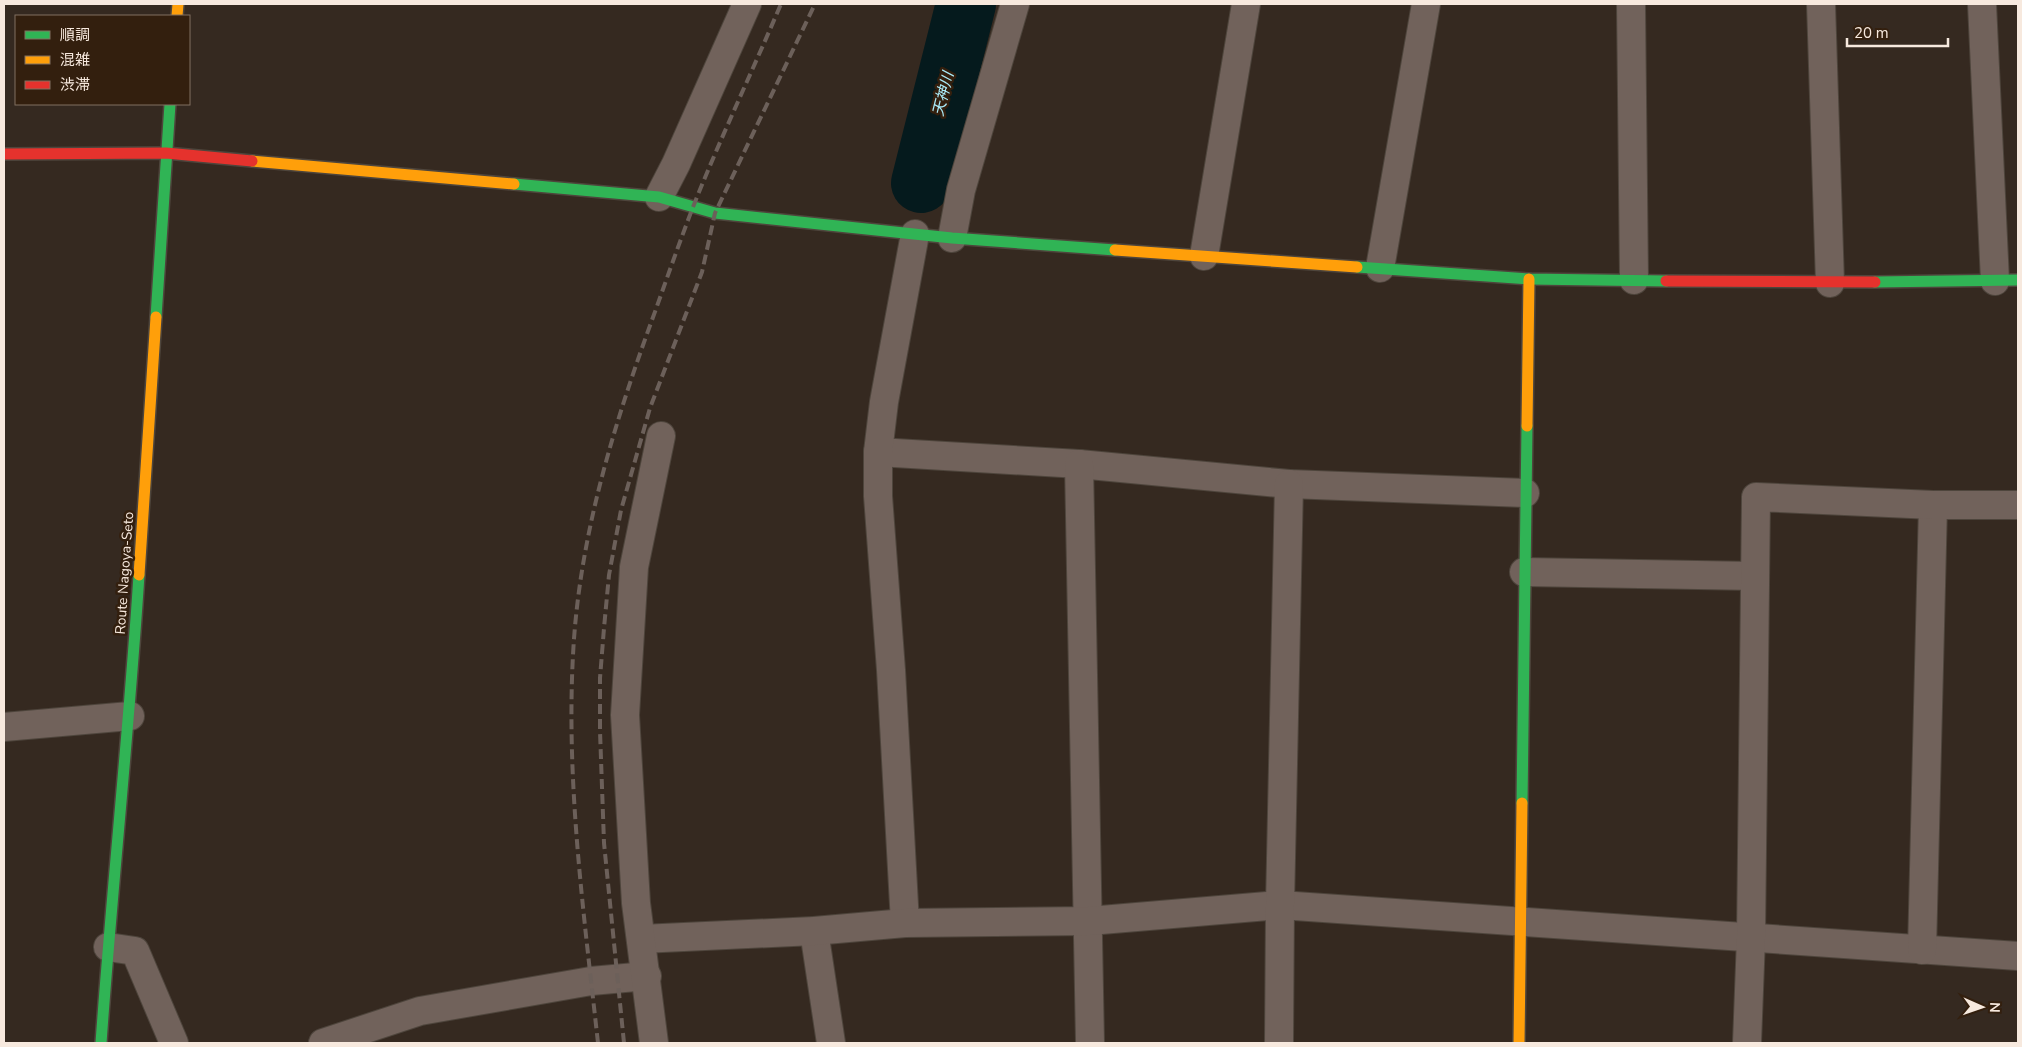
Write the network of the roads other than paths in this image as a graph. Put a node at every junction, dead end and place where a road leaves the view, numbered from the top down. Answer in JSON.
{"nodes":[{"id":1,"x":747,"y":4,"type":"edge"},
{"id":2,"x":1015,"y":4,"type":"edge"},
{"id":3,"x":1246,"y":4,"type":"edge"},
{"id":4,"x":1426,"y":4,"type":"edge"},
{"id":5,"x":1631,"y":4,"type":"edge"},
{"id":6,"x":1820,"y":4,"type":"edge"},
{"id":7,"x":1982,"y":4,"type":"edge"},
{"id":8,"x":170,"y":105,"type":"edge"},
{"id":9,"x":166,"y":153,"type":"junction"},
{"id":10,"x":4,"y":154,"type":"edge"},
{"id":11,"x":659,"y":197,"type":"junction"},
{"id":12,"x":915,"y":234,"type":"junction"},
{"id":13,"x":952,"y":238,"type":"junction"},
{"id":14,"x":1204,"y":256,"type":"junction"},
{"id":15,"x":1380,"y":268,"type":"junction"},
{"id":16,"x":1528,"y":279,"type":"junction"},
{"id":17,"x":1634,"y":280,"type":"junction"},
{"id":18,"x":2007,"y":280,"type":"edge"},
{"id":19,"x":1830,"y":283,"type":"junction"},
{"id":20,"x":661,"y":436,"type":"dead end"},
{"id":21,"x":878,"y":452,"type":"junction"},
{"id":22,"x":1079,"y":464,"type":"junction"},
{"id":23,"x":1289,"y":484,"type":"junction"},
{"id":24,"x":1525,"y":493,"type":"junction"},
{"id":25,"x":1933,"y":505,"type":"junction"},
{"id":26,"x":2018,"y":505,"type":"edge"},
{"id":27,"x":1524,"y":572,"type":"junction"},
{"id":28,"x":1755,"y":576,"type":"junction"},
{"id":29,"x":130,"y":716,"type":"junction"},
{"id":30,"x":4,"y":727,"type":"edge"},
{"id":31,"x":1280,"y":905,"type":"junction"},
{"id":32,"x":1089,"y":921,"type":"junction"},
{"id":33,"x":1522,"y":921,"type":"junction"},
{"id":34,"x":905,"y":923,"type":"junction"},
{"id":35,"x":814,"y":931,"type":"junction"},
{"id":36,"x":1751,"y":938,"type":"junction"},
{"id":37,"x":641,"y":939,"type":"junction"},
{"id":38,"x":108,"y":947,"type":"junction"},
{"id":39,"x":1922,"y":950,"type":"junction"},
{"id":40,"x":2018,"y":956,"type":"edge"},
{"id":41,"x":647,"y":976,"type":"junction"},
{"id":42,"x":336,"y":1041,"type":"edge"},
{"id":43,"x":101,"y":1043,"type":"edge"},
{"id":44,"x":174,"y":1043,"type":"edge"},
{"id":45,"x":654,"y":1043,"type":"edge"},
{"id":46,"x":831,"y":1043,"type":"edge"},
{"id":47,"x":1090,"y":1043,"type":"edge"},
{"id":48,"x":1279,"y":1043,"type":"edge"},
{"id":49,"x":1519,"y":1043,"type":"edge"},
{"id":50,"x":1747,"y":1043,"type":"edge"}],
"edges":[{"from":1,"to":11,"type":"street"},
{"from":2,"to":13,"type":"street"},
{"from":3,"to":14,"type":"street"},
{"from":4,"to":15,"type":"street"},
{"from":5,"to":17,"type":"street"},
{"from":6,"to":19,"type":"street"},
{"from":7,"to":18,"type":"street"},
{"from":8,"to":9,"type":"street","name":"Route Nagoya-Seto"},
{"from":9,"to":10,"type":"street"},
{"from":9,"to":11,"type":"street"},
{"from":9,"to":29,"type":"street","name":"Route Nagoya-Seto"},
{"from":11,"to":12,"type":"street"},
{"from":12,"to":13,"type":"street"},
{"from":12,"to":21,"type":"street"},
{"from":13,"to":14,"type":"street"},
{"from":14,"to":15,"type":"street"},
{"from":15,"to":16,"type":"street"},
{"from":16,"to":17,"type":"street"},
{"from":16,"to":24,"type":"street"},
{"from":17,"to":19,"type":"street"},
{"from":18,"to":19,"type":"street"},
{"from":20,"to":37,"type":"street"},
{"from":21,"to":22,"type":"street"},
{"from":21,"to":34,"type":"street"},
{"from":22,"to":23,"type":"street"},
{"from":22,"to":32,"type":"street"},
{"from":23,"to":24,"type":"street"},
{"from":23,"to":31,"type":"street"},
{"from":24,"to":27,"type":"street"},
{"from":25,"to":26,"type":"street"},
{"from":25,"to":28,"type":"street"},
{"from":25,"to":39,"type":"street"},
{"from":27,"to":28,"type":"street"},
{"from":27,"to":33,"type":"street"},
{"from":28,"to":36,"type":"street"},
{"from":29,"to":30,"type":"street"},
{"from":29,"to":38,"type":"street","name":"Route Nagoya-Seto"},
{"from":31,"to":32,"type":"street"},
{"from":31,"to":33,"type":"street"},
{"from":31,"to":48,"type":"street"},
{"from":32,"to":34,"type":"street"},
{"from":32,"to":47,"type":"street"},
{"from":33,"to":36,"type":"street"},
{"from":33,"to":49,"type":"street"},
{"from":34,"to":35,"type":"street"},
{"from":35,"to":37,"type":"street"},
{"from":35,"to":46,"type":"street"},
{"from":36,"to":39,"type":"street"},
{"from":36,"to":50,"type":"street"},
{"from":37,"to":41,"type":"street"},
{"from":38,"to":43,"type":"street","name":"Route Nagoya-Seto"},
{"from":38,"to":44,"type":"street"},
{"from":39,"to":40,"type":"street"},
{"from":41,"to":42,"type":"street"},
{"from":41,"to":45,"type":"street"}]}
